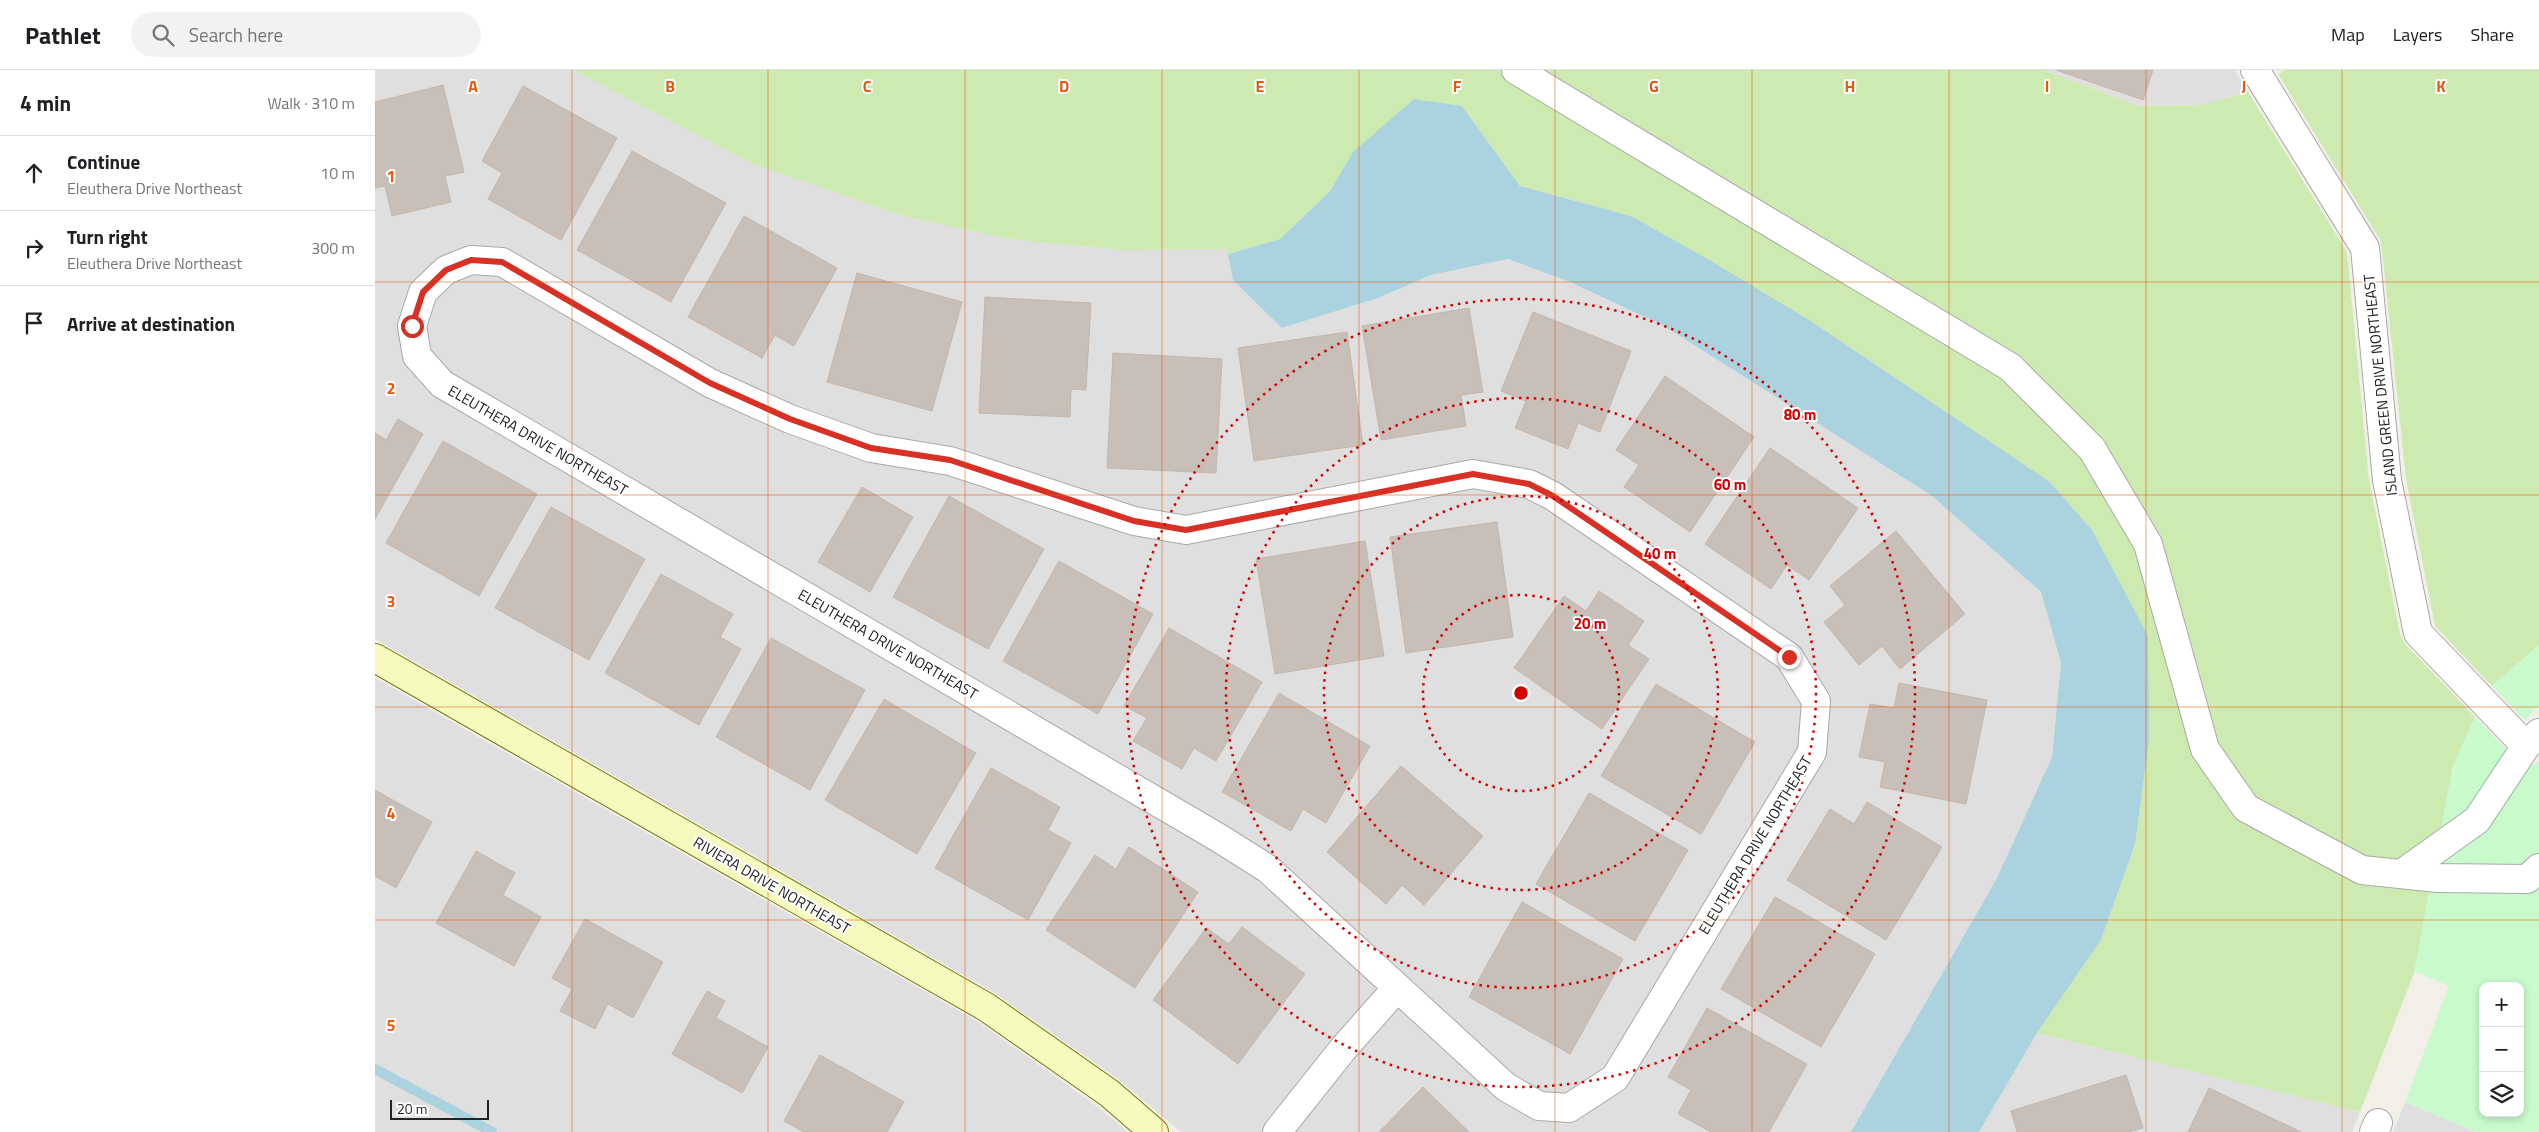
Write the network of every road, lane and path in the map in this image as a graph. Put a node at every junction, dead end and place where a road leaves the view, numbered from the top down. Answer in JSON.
{"nodes":[{"id":1,"x":1516,"y":70,"type":"edge"},
{"id":2,"x":2255,"y":70,"type":"edge"},
{"id":3,"x":375,"y":658,"type":"edge"},
{"id":4,"x":2533,"y":739,"type":"edge"},
{"id":5,"x":2539,"y":868,"type":"edge"},
{"id":6,"x":2403,"y":874,"type":"junction"},
{"id":7,"x":1396,"y":988,"type":"junction"},
{"id":8,"x":1154,"y":1132,"type":"edge"},
{"id":9,"x":1277,"y":1132,"type":"edge"}],
"edges":[{"from":1,"to":6,"type":"street"},
{"from":2,"to":4,"type":"street","name":"ISLAND GREEN DRIVE NORTHEAST"},
{"from":3,"to":8,"type":"street","name":"RIVIERA DRIVE NORTHEAST"},
{"from":4,"to":6,"type":"street"},
{"from":5,"to":6,"type":"street"},
{"from":7,"to":7,"type":"street","name":"ELEUTHERA DRIVE NORTHEAST"},
{"from":7,"to":9,"type":"street"}]}
